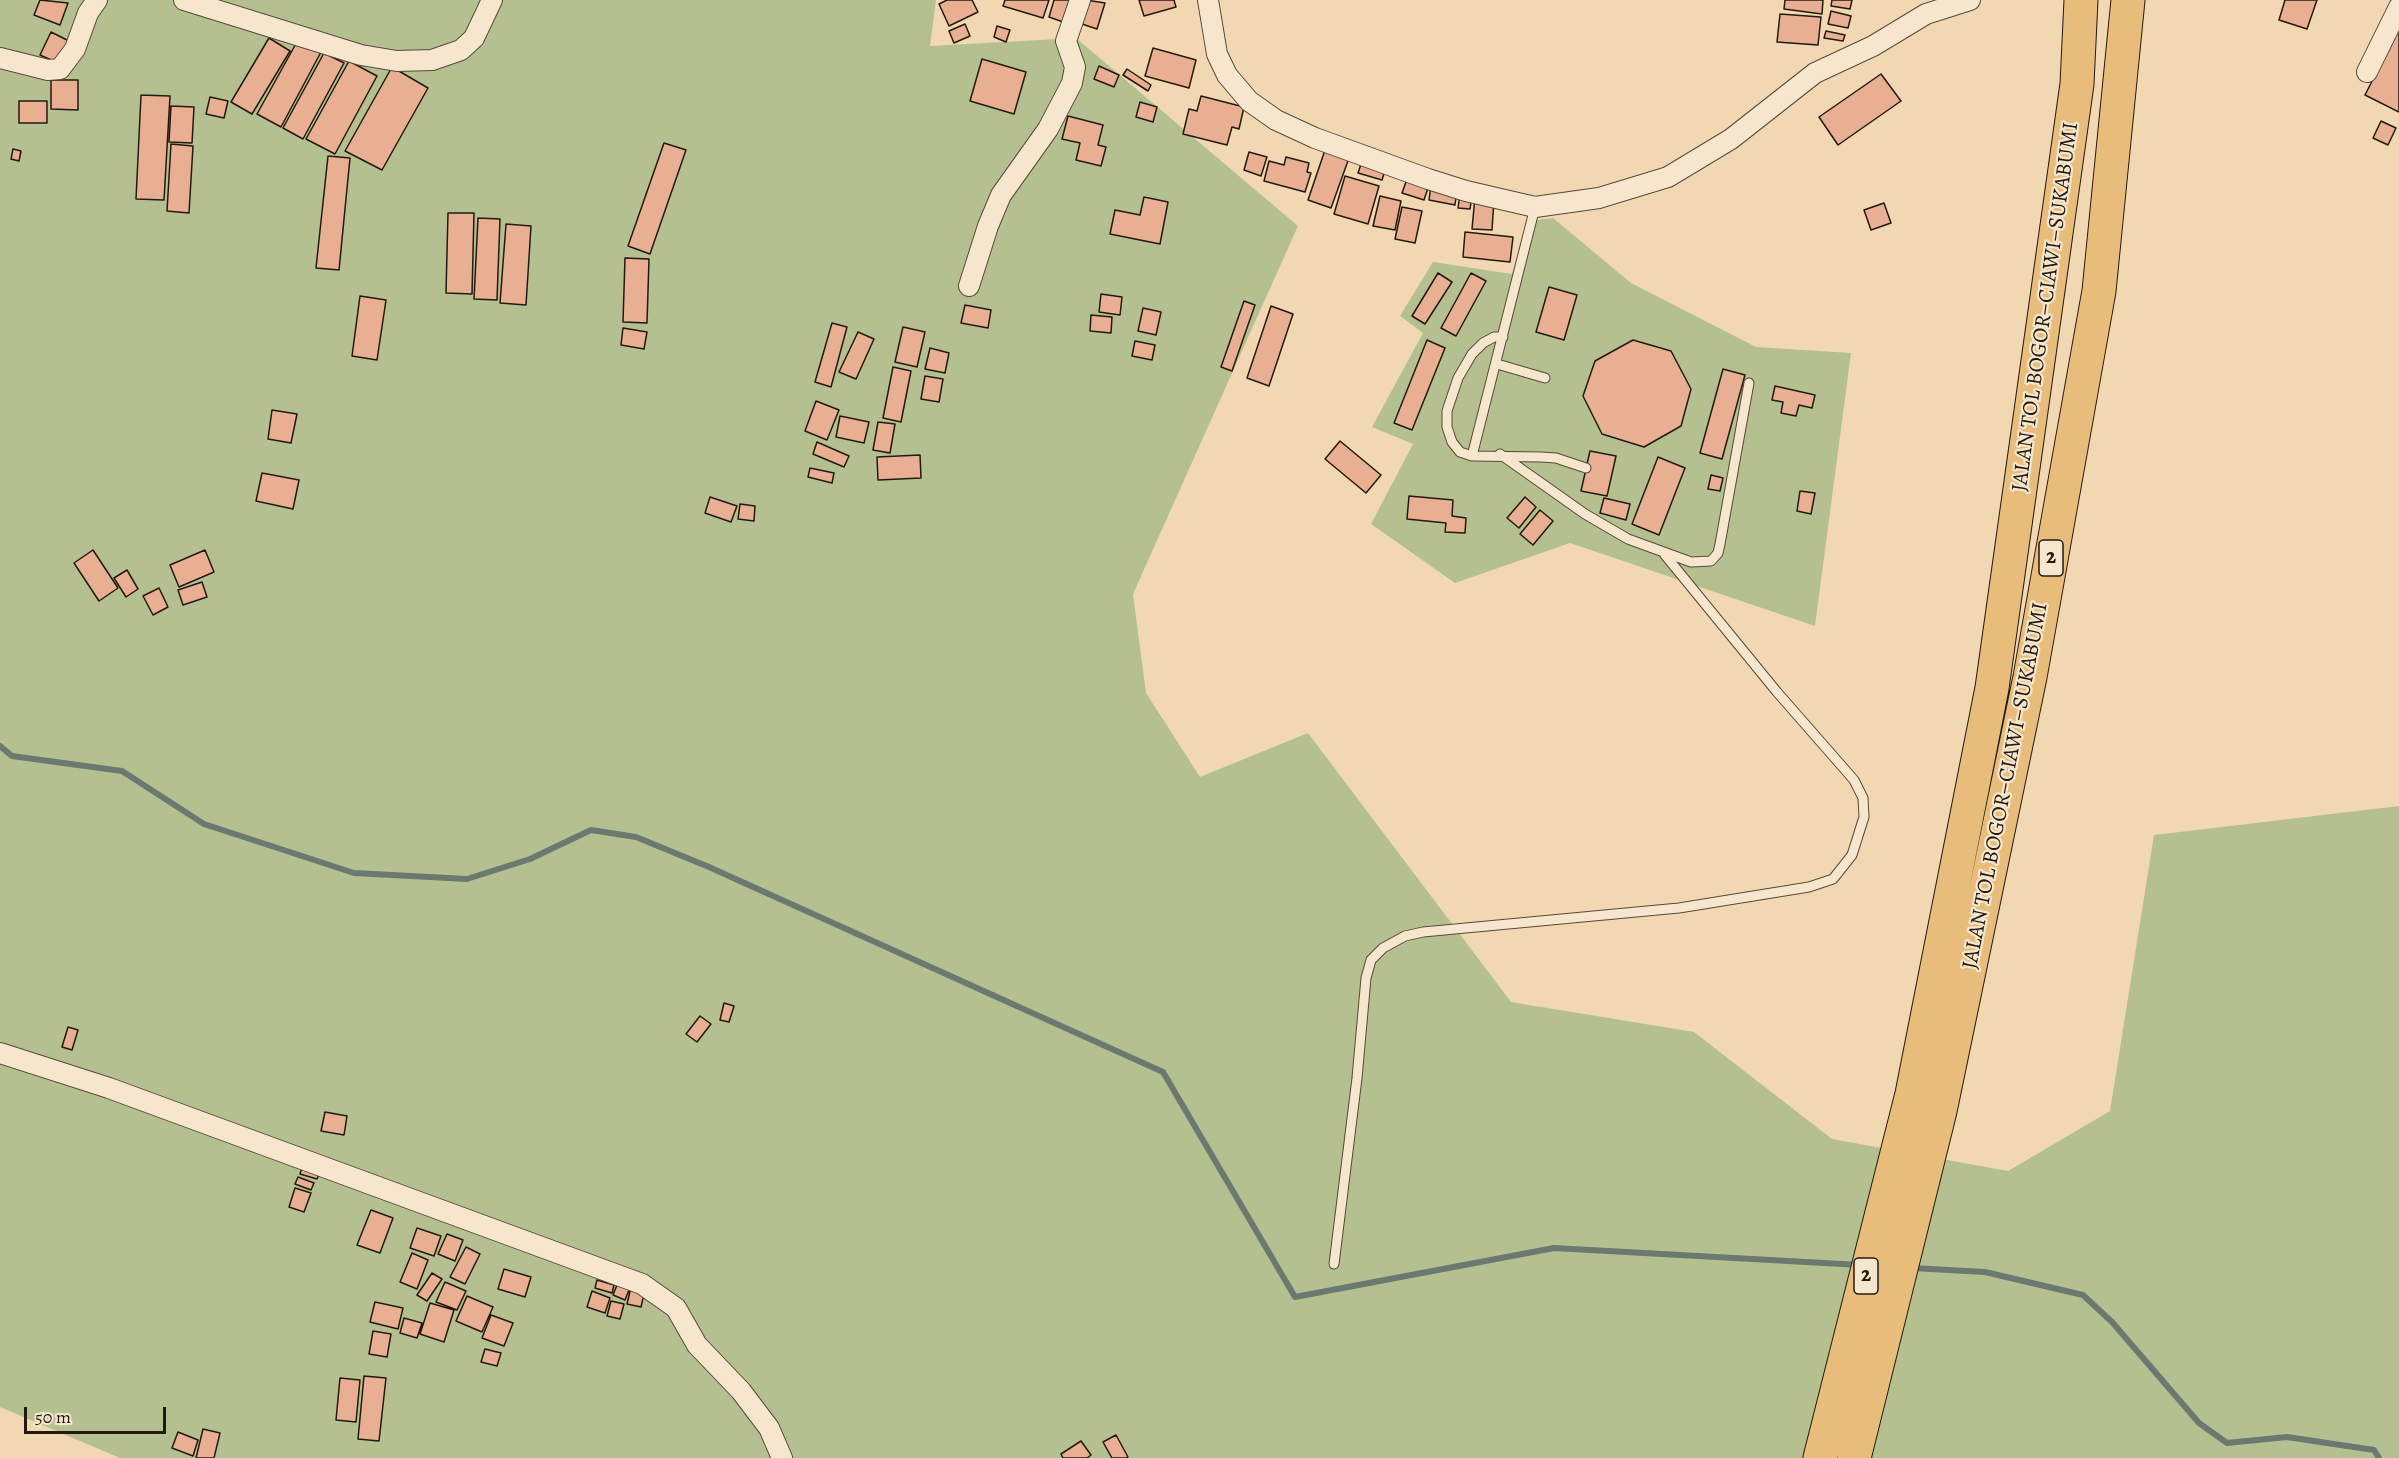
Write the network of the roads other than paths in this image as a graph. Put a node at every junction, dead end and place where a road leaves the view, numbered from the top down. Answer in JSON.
{"nodes":[{"id":1,"x":97,"y":0,"type":"edge"},
{"id":2,"x":184,"y":0,"type":"edge"},
{"id":3,"x":492,"y":0,"type":"edge"},
{"id":4,"x":1080,"y":0,"type":"edge"},
{"id":5,"x":1208,"y":0,"type":"edge"},
{"id":6,"x":1970,"y":0,"type":"edge"},
{"id":7,"x":2081,"y":0,"type":"edge"},
{"id":8,"x":2128,"y":0,"type":"edge"},
{"id":9,"x":2399,"y":8,"type":"edge"},
{"id":10,"x":0,"y":58,"type":"edge"},
{"id":11,"x":2367,"y":72,"type":"dead end"},
{"id":12,"x":1535,"y":207,"type":"junction"},
{"id":13,"x":969,"y":286,"type":"dead end"},
{"id":14,"x":1503,"y":337,"type":"junction"},
{"id":15,"x":1497,"y":363,"type":"junction"},
{"id":16,"x":1545,"y":378,"type":"dead end"},
{"id":17,"x":1749,"y":384,"type":"dead end"},
{"id":18,"x":1500,"y":454,"type":"junction"},
{"id":19,"x":1472,"y":456,"type":"junction"},
{"id":20,"x":1586,"y":468,"type":"dead end"},
{"id":21,"x":1665,"y":555,"type":"junction"},
{"id":22,"x":0,"y":1053,"type":"edge"},
{"id":23,"x":1334,"y":1264,"type":"dead end"},
{"id":24,"x":782,"y":1458,"type":"edge"},
{"id":25,"x":1820,"y":1458,"type":"edge"},
{"id":26,"x":1854,"y":1458,"type":"edge"}],
"edges":[{"from":1,"to":10,"type":"street"},
{"from":2,"to":3,"type":"street"},
{"from":4,"to":13,"type":"street"},
{"from":5,"to":12,"type":"street"},
{"from":6,"to":12,"type":"street"},
{"from":7,"to":25,"type":"highway","name":"JALAN TOL BOGOR–CIAWI–SUKABUMI","number":"2"},
{"from":8,"to":26,"type":"highway","name":"JALAN TOL BOGOR–CIAWI–SUKABUMI","number":"2"},
{"from":9,"to":11,"type":"street"},
{"from":12,"to":14,"type":"lane"},
{"from":14,"to":15,"type":"lane"},
{"from":14,"to":19,"type":"lane"},
{"from":15,"to":16,"type":"lane"},
{"from":15,"to":19,"type":"lane"},
{"from":17,"to":21,"type":"lane"},
{"from":18,"to":19,"type":"lane"},
{"from":18,"to":20,"type":"lane"},
{"from":18,"to":21,"type":"lane"},
{"from":21,"to":23,"type":"lane"},
{"from":22,"to":24,"type":"street"}]}
